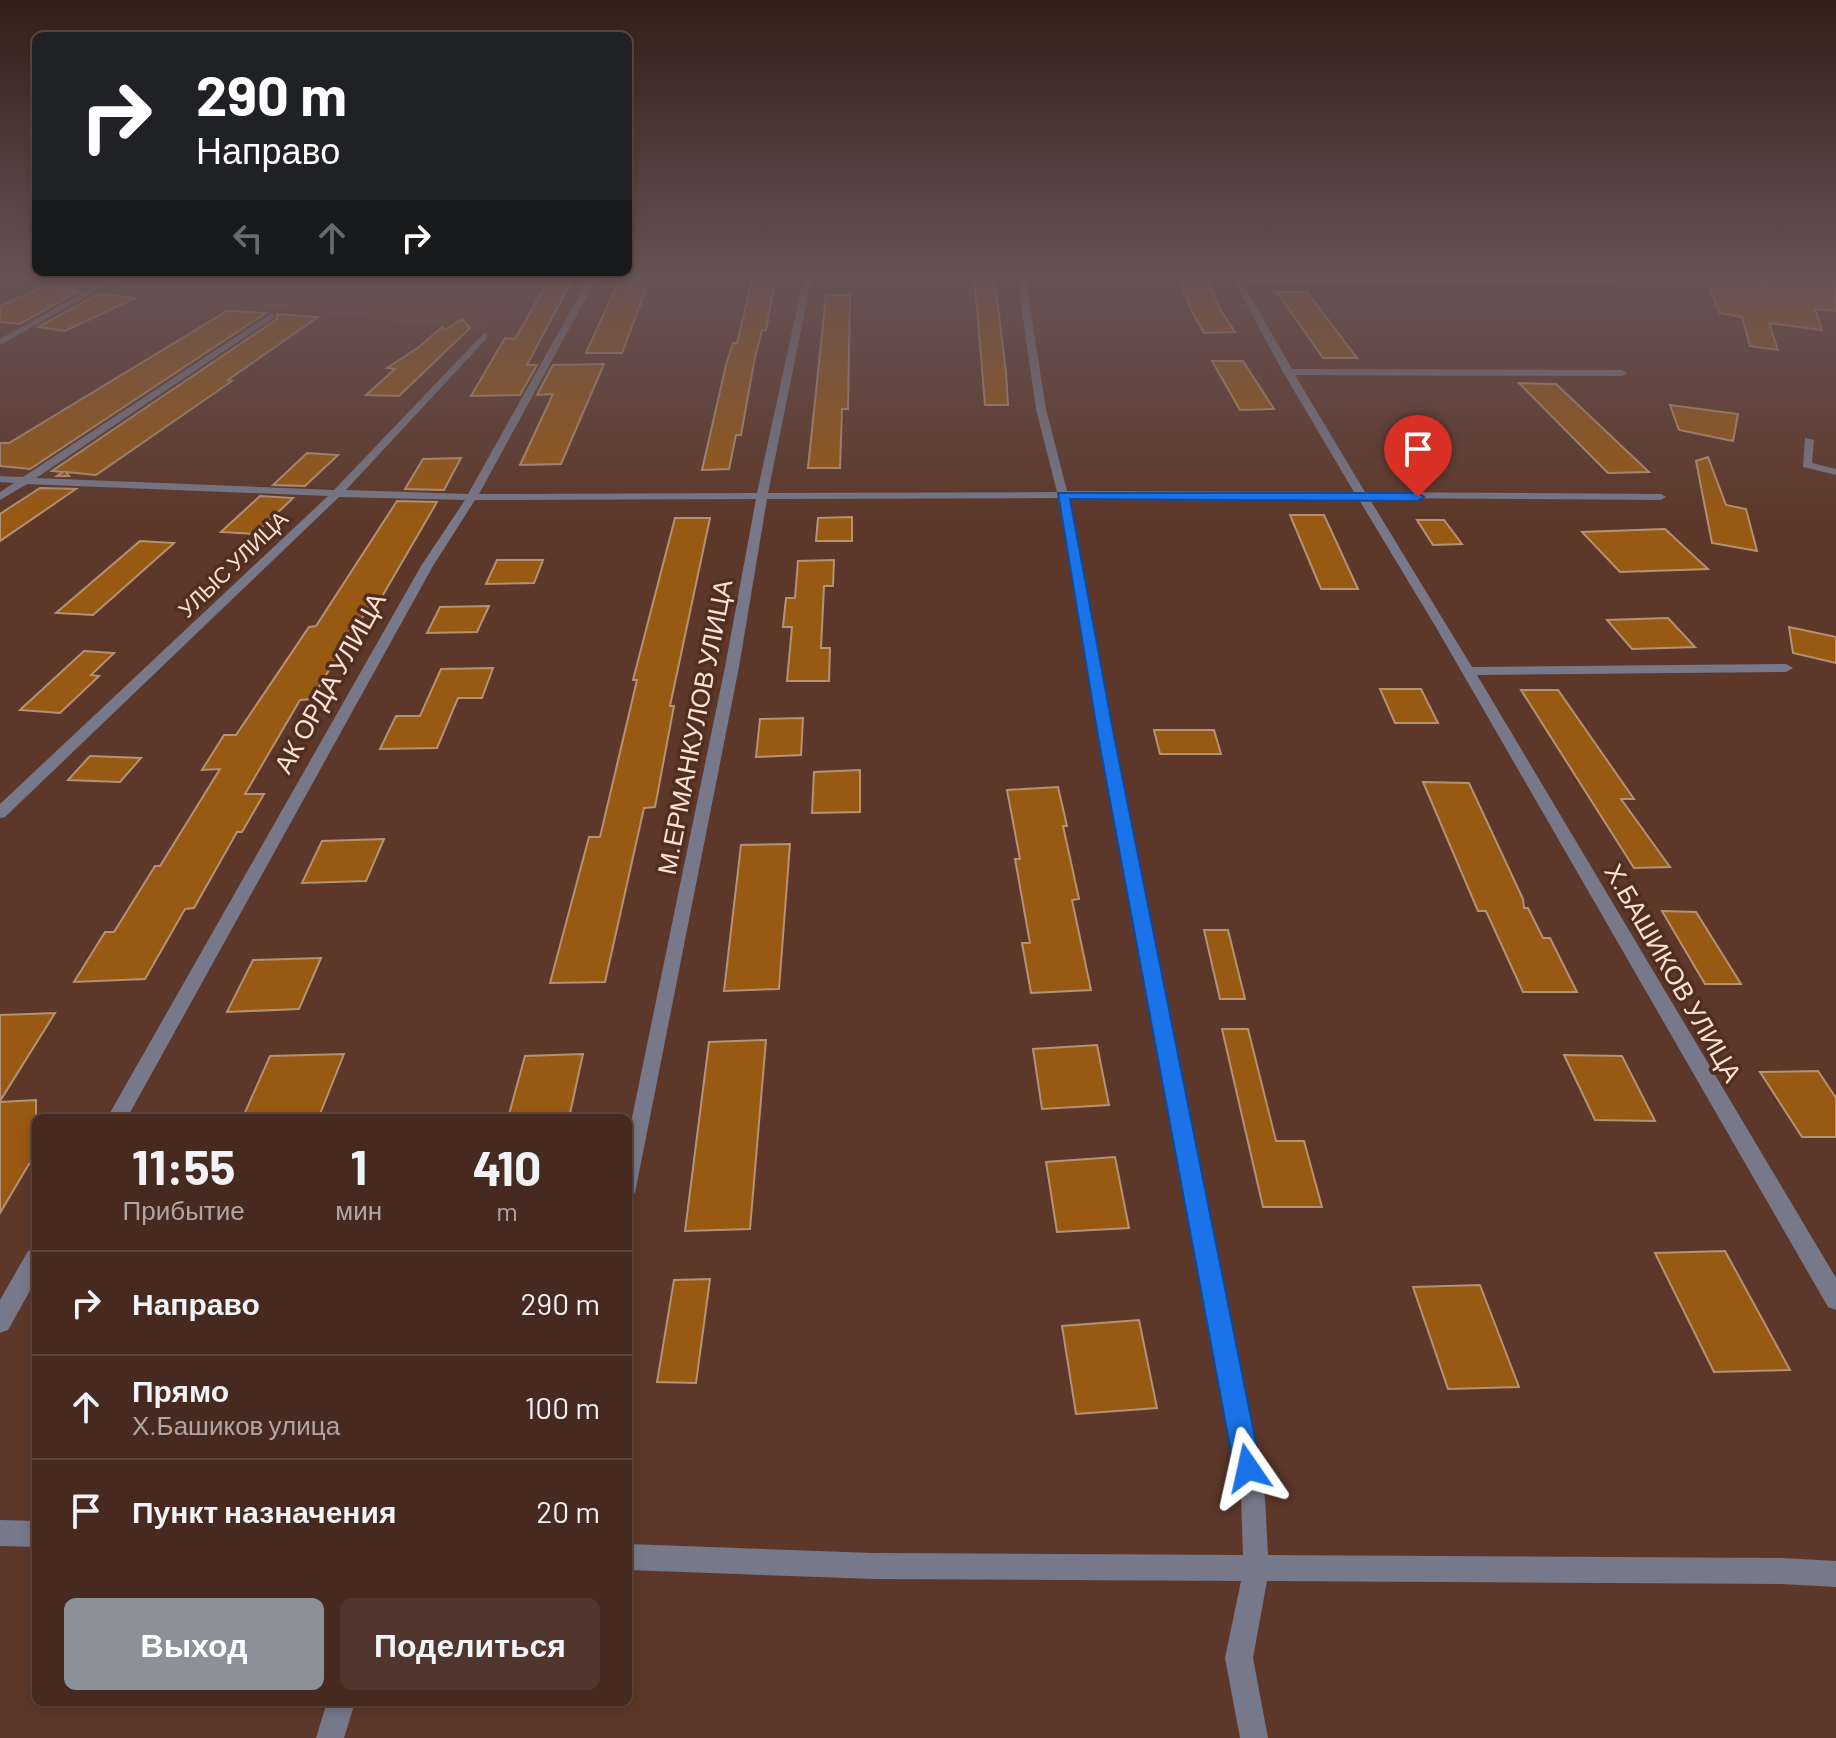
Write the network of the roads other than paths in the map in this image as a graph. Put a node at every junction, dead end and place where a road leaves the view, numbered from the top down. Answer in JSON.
{"nodes":[{"id":1,"x":209,"y":357,"type":"edge"},
{"id":2,"x":466,"y":357,"type":"edge"},
{"id":3,"x":549,"y":357,"type":"edge"},
{"id":4,"x":791,"y":357,"type":"edge"},
{"id":5,"x":1033,"y":357,"type":"edge"},
{"id":6,"x":1280,"y":357,"type":"edge"},
{"id":7,"x":1288,"y":372,"type":"junction"},
{"id":8,"x":1622,"y":373,"type":"dead end"},
{"id":9,"x":1809,"y":440,"type":"dead end"},
{"id":10,"x":1836,"y":472,"type":"edge"},
{"id":11,"x":0,"y":479,"type":"edge"},
{"id":12,"x":25,"y":481,"type":"junction"},
{"id":13,"x":336,"y":493,"type":"junction"},
{"id":14,"x":762,"y":495,"type":"junction"},
{"id":15,"x":1063,"y":495,"type":"junction"},
{"id":16,"x":0,"y":497,"type":"edge"},
{"id":17,"x":472,"y":497,"type":"junction"},
{"id":18,"x":1661,"y":497,"type":"dead end"},
{"id":19,"x":1362,"y":498,"type":"junction"},
{"id":20,"x":1786,"y":668,"type":"dead end"},
{"id":21,"x":1468,"y":671,"type":"junction"},
{"id":22,"x":0,"y":813,"type":"edge"},
{"id":23,"x":119,"y":1114,"type":"edge"},
{"id":24,"x":632,"y":1166,"type":"edge"},
{"id":25,"x":32,"y":1266,"type":"edge"},
{"id":26,"x":1836,"y":1299,"type":"edge"},
{"id":27,"x":0,"y":1322,"type":"edge"},
{"id":28,"x":0,"y":1533,"type":"edge"},
{"id":29,"x":32,"y":1534,"type":"edge"},
{"id":30,"x":632,"y":1557,"type":"edge"},
{"id":31,"x":1256,"y":1570,"type":"junction"},
{"id":32,"x":1836,"y":1574,"type":"edge"},
{"id":33,"x":340,"y":1706,"type":"edge"},
{"id":34,"x":330,"y":1738,"type":"edge"},
{"id":35,"x":1254,"y":1738,"type":"edge"}],
"edges":[{"from":1,"to":12,"type":"street"},
{"from":2,"to":13,"type":"street","name":"УЛЫС УЛИЦА"},
{"from":3,"to":17,"type":"street","name":"АК ОРДА УЛИЦА"},
{"from":4,"to":14,"type":"street","name":"М.ЕРМАНКУЛОВ УЛИЦА"},
{"from":5,"to":15,"type":"street"},
{"from":6,"to":7,"type":"street","name":"Х.БАШИКОВ УЛИЦА"},
{"from":7,"to":8,"type":"street"},
{"from":7,"to":19,"type":"street","name":"Х.БАШИКОВ УЛИЦА"},
{"from":9,"to":10,"type":"street"},
{"from":11,"to":12,"type":"street"},
{"from":12,"to":13,"type":"street"},
{"from":12,"to":16,"type":"street"},
{"from":13,"to":17,"type":"street"},
{"from":13,"to":22,"type":"street","name":"УЛЫС УЛИЦА"},
{"from":14,"to":15,"type":"street"},
{"from":14,"to":17,"type":"street"},
{"from":14,"to":24,"type":"street","name":"М.ЕРМАНКУЛОВ УЛИЦА"},
{"from":15,"to":19,"type":"street"},
{"from":15,"to":31,"type":"street"},
{"from":17,"to":23,"type":"street","name":"АК ОРДА УЛИЦА"},
{"from":18,"to":19,"type":"street"},
{"from":19,"to":21,"type":"street","name":"Х.БАШИКОВ УЛИЦА"},
{"from":20,"to":21,"type":"street"},
{"from":21,"to":26,"type":"street","name":"Х.БАШИКОВ УЛИЦА"},
{"from":25,"to":27,"type":"street"},
{"from":28,"to":29,"type":"street"},
{"from":30,"to":31,"type":"street"},
{"from":31,"to":32,"type":"street"},
{"from":31,"to":35,"type":"street"},
{"from":33,"to":34,"type":"street"}]}
